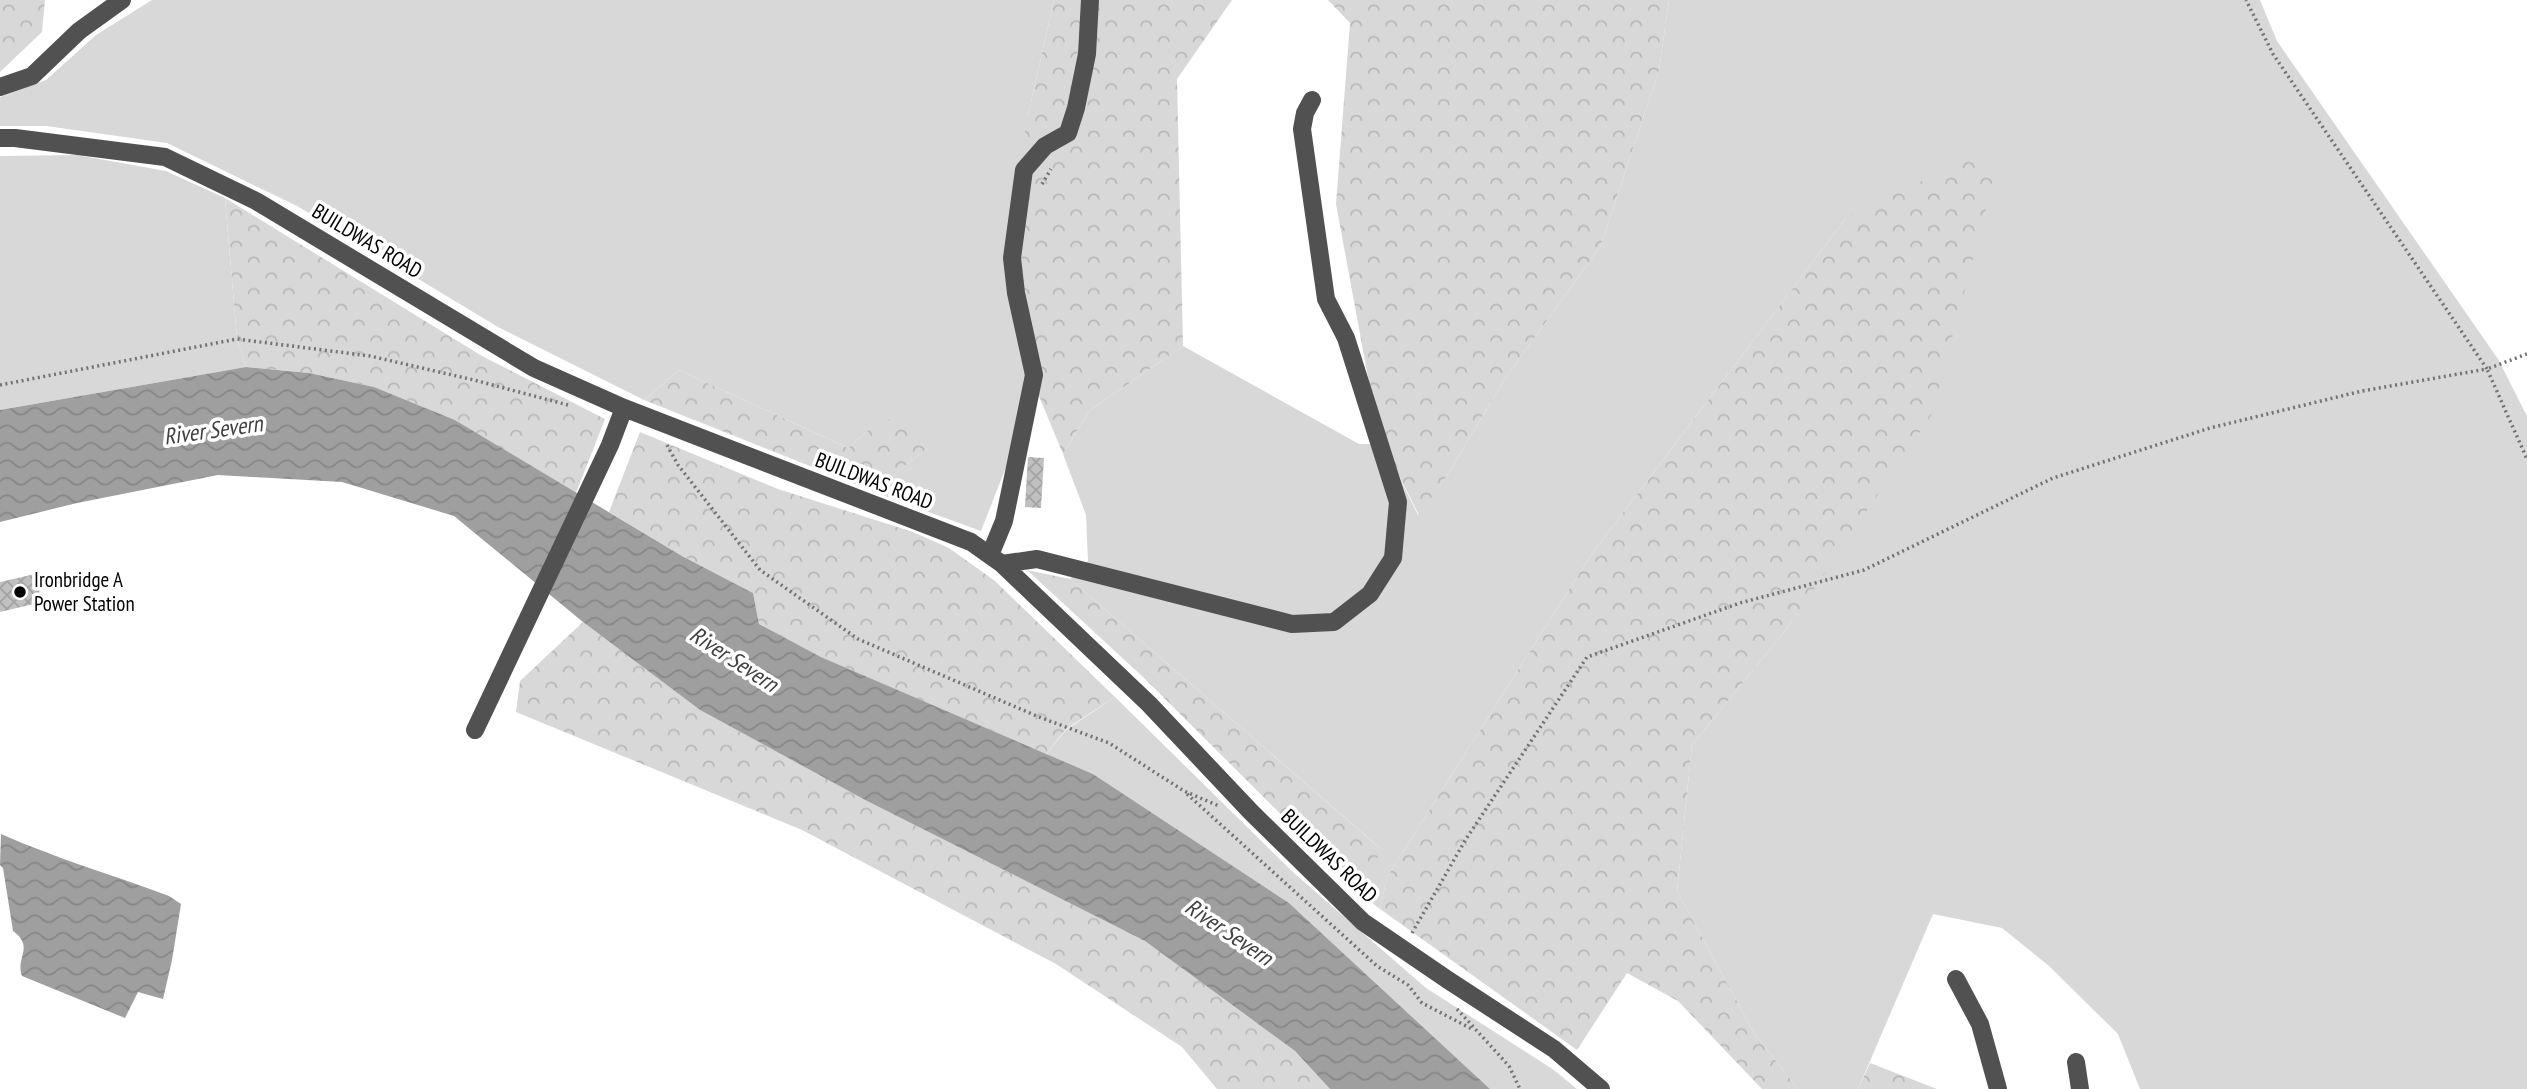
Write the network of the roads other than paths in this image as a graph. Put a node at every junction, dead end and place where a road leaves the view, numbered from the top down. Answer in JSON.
{"nodes":[{"id":1,"x":1090,"y":0,"type":"edge"},
{"id":2,"x":113,"y":3,"type":"edge"},
{"id":3,"x":0,"y":87,"type":"edge"},
{"id":4,"x":1312,"y":100,"type":"dead end"},
{"id":5,"x":0,"y":138,"type":"edge"},
{"id":6,"x":624,"y":408,"type":"junction"},
{"id":7,"x":996,"y":559,"type":"junction"},
{"id":8,"x":475,"y":730,"type":"dead end"},
{"id":9,"x":1956,"y":979,"type":"dead end"},
{"id":10,"x":2076,"y":1062,"type":"dead end"},
{"id":11,"x":1601,"y":1089,"type":"edge"},
{"id":12,"x":1998,"y":1089,"type":"edge"},
{"id":13,"x":2080,"y":1089,"type":"edge"}],
"edges":[{"from":1,"to":7,"type":"street"},
{"from":2,"to":3,"type":"street"},
{"from":4,"to":7,"type":"street"},
{"from":5,"to":6,"type":"street","name":"BUILDWAS ROAD"},
{"from":6,"to":7,"type":"street","name":"BUILDWAS ROAD"},
{"from":6,"to":8,"type":"street"},
{"from":7,"to":11,"type":"street","name":"BUILDWAS ROAD"},
{"from":9,"to":12,"type":"street"},
{"from":10,"to":13,"type":"street"}]}
